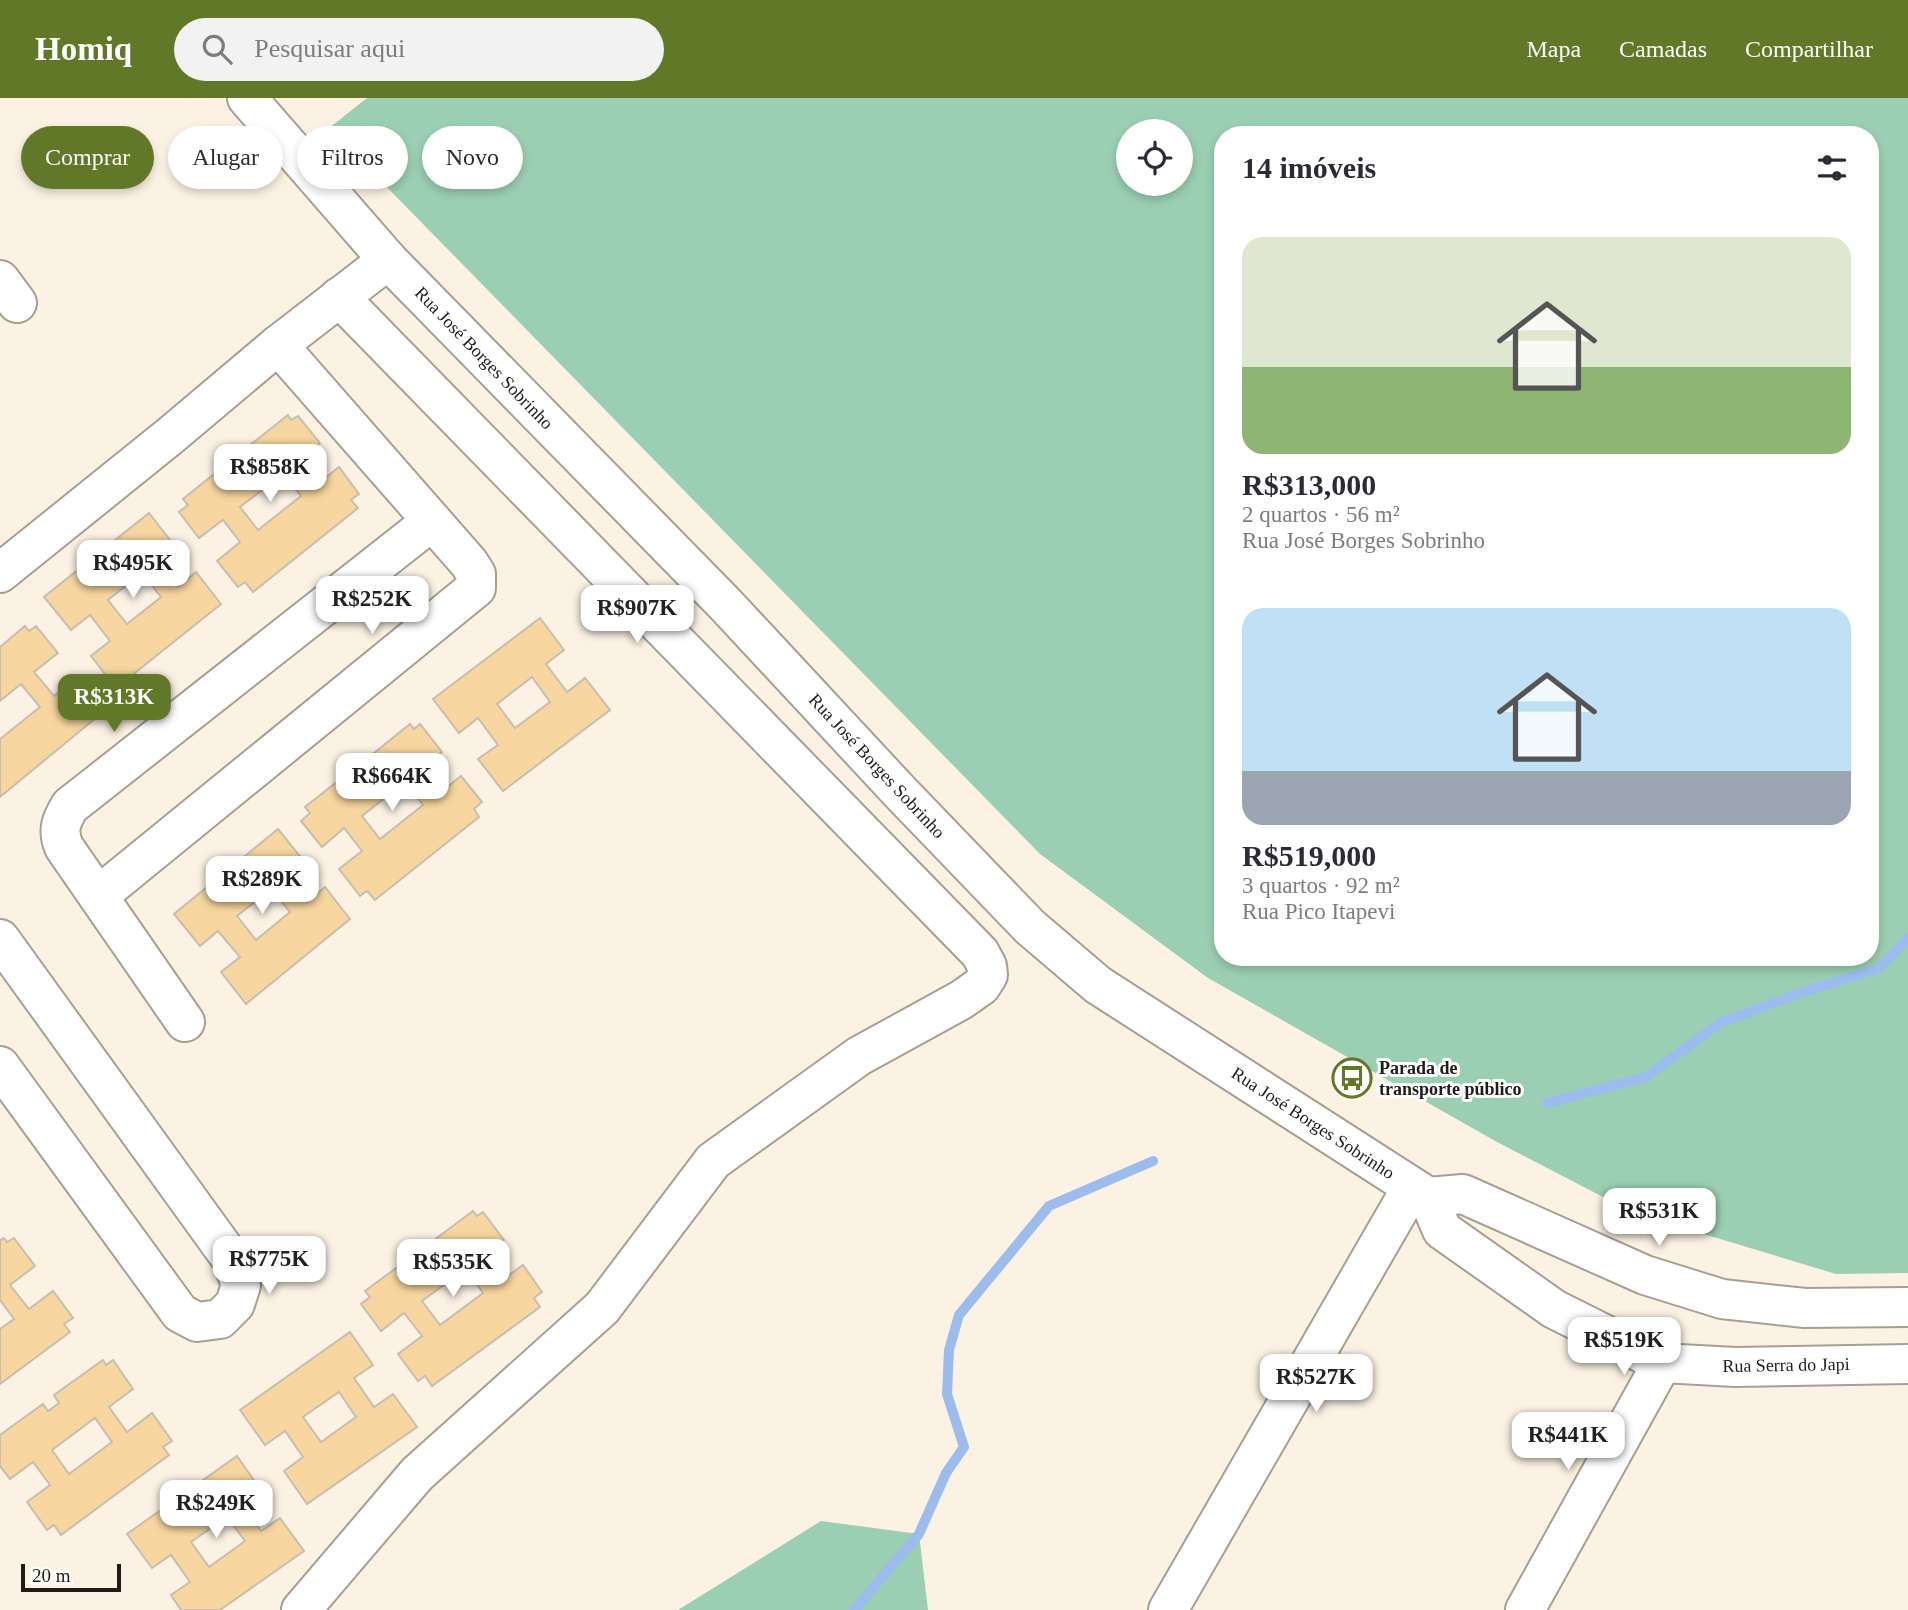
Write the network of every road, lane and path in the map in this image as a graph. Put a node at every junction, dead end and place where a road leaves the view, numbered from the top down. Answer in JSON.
{"nodes":[{"id":1,"x":247,"y":98,"type":"edge"},
{"id":2,"x":388,"y":260,"type":"junction"},
{"id":3,"x":339,"y":297,"type":"junction"},
{"id":4,"x":278,"y":345,"type":"junction"},
{"id":5,"x":432,"y":521,"type":"junction"},
{"id":6,"x":0,"y":573,"type":"edge"},
{"id":7,"x":98,"y":896,"type":"junction"},
{"id":8,"x":0,"y":939,"type":"edge"},
{"id":9,"x":185,"y":1022,"type":"dead end"},
{"id":10,"x":0,"y":1066,"type":"edge"},
{"id":11,"x":1420,"y":1192,"type":"junction"},
{"id":12,"x":1908,"y":1307,"type":"edge"},
{"id":13,"x":1662,"y":1363,"type":"junction"},
{"id":14,"x":1908,"y":1364,"type":"edge"},
{"id":15,"x":301,"y":1610,"type":"edge"},
{"id":16,"x":1168,"y":1610,"type":"edge"},
{"id":17,"x":1525,"y":1610,"type":"edge"}],
"edges":[{"from":1,"to":2,"type":"street","name":"Rua José Borges Sobrinho"},
{"from":2,"to":3,"type":"street"},
{"from":2,"to":11,"type":"street","name":"Rua José Borges Sobrinho"},
{"from":3,"to":4,"type":"street"},
{"from":3,"to":15,"type":"street"},
{"from":4,"to":5,"type":"street"},
{"from":4,"to":6,"type":"street"},
{"from":5,"to":7,"type":"street"},
{"from":5,"to":7,"type":"street"},
{"from":7,"to":9,"type":"street"},
{"from":8,"to":10,"type":"street"},
{"from":11,"to":12,"type":"street"},
{"from":11,"to":13,"type":"street","name":"Rua Serra do Japi"},
{"from":11,"to":16,"type":"street"},
{"from":13,"to":14,"type":"street","name":"Rua Serra do Japi"},
{"from":13,"to":17,"type":"street"}]}
